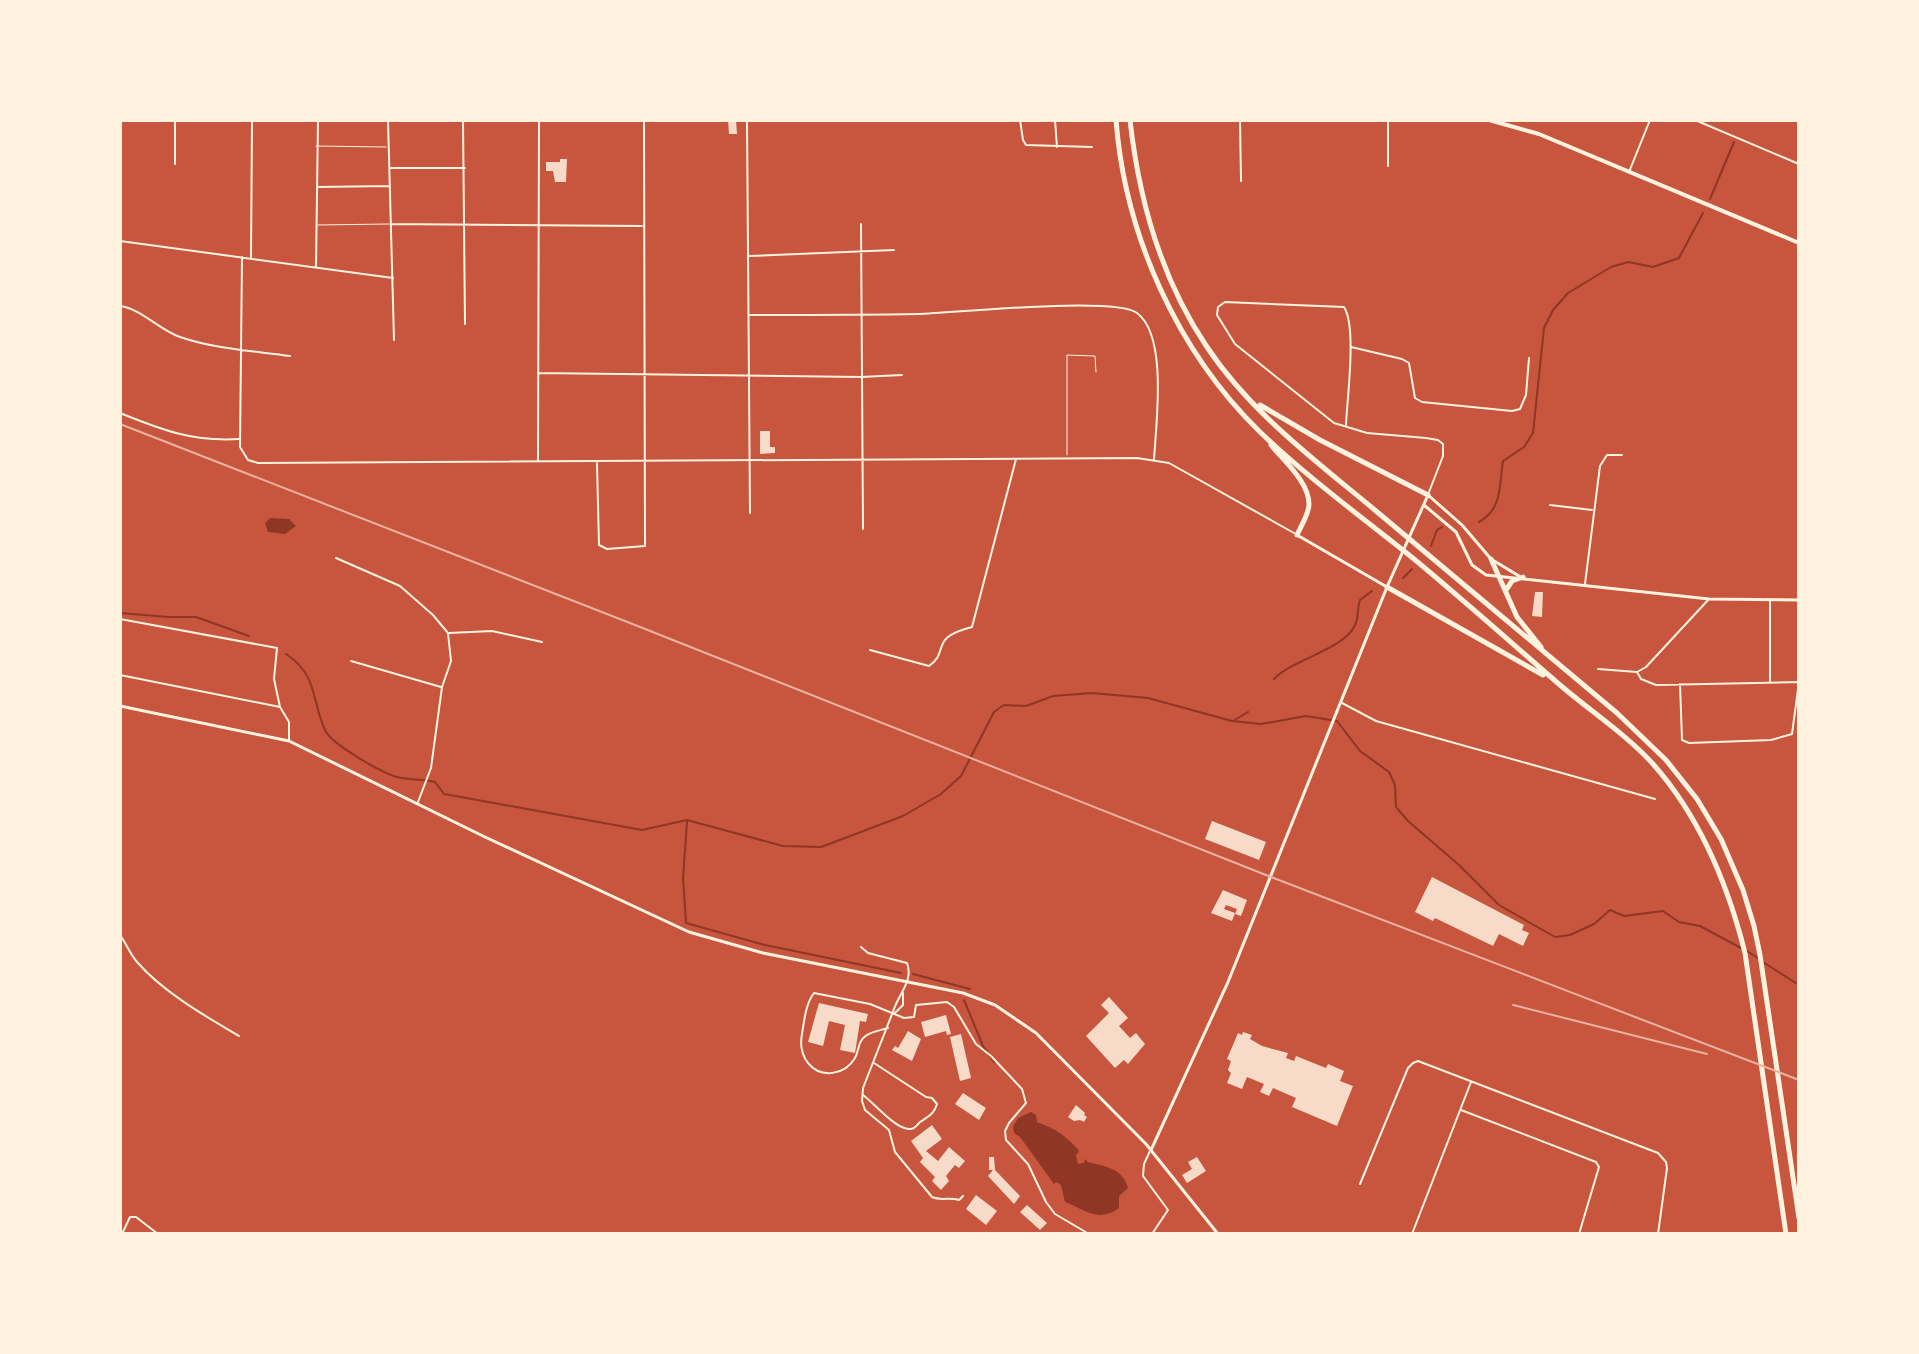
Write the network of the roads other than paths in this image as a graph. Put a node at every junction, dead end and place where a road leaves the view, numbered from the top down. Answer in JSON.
{"nodes":[{"id":1,"x":175,"y":120,"type":"edge"},
{"id":2,"x":252,"y":120,"type":"edge"},
{"id":3,"x":318,"y":120,"type":"edge"},
{"id":4,"x":388,"y":120,"type":"edge"},
{"id":5,"x":463,"y":120,"type":"edge"},
{"id":6,"x":539,"y":120,"type":"edge"},
{"id":7,"x":644,"y":120,"type":"edge"},
{"id":8,"x":747,"y":120,"type":"edge"},
{"id":9,"x":1020,"y":120,"type":"edge"},
{"id":10,"x":1055,"y":120,"type":"edge"},
{"id":11,"x":1116,"y":120,"type":"edge"},
{"id":12,"x":1130,"y":120,"type":"edge"},
{"id":13,"x":1240,"y":120,"type":"edge"},
{"id":14,"x":1388,"y":120,"type":"edge"},
{"id":15,"x":1489,"y":120,"type":"edge"},
{"id":16,"x":1650,"y":120,"type":"edge"},
{"id":17,"x":1695,"y":120,"type":"edge"},
{"id":18,"x":316,"y":146,"type":"junction"},
{"id":19,"x":390,"y":147,"type":"junction"},
{"id":20,"x":1092,"y":147,"type":"dead end"},
{"id":21,"x":1057,"y":148,"type":"junction"},
{"id":22,"x":175,"y":164,"type":"dead end"},
{"id":23,"x":1799,"y":164,"type":"edge"},
{"id":24,"x":1388,"y":166,"type":"dead end"},
{"id":25,"x":390,"y":168,"type":"junction"},
{"id":26,"x":465,"y":168,"type":"junction"},
{"id":27,"x":1629,"y":173,"type":"junction"},
{"id":28,"x":1241,"y":181,"type":"dead end"},
{"id":29,"x":390,"y":186,"type":"junction"},
{"id":30,"x":316,"y":187,"type":"junction"},
{"id":31,"x":465,"y":223,"type":"junction"},
{"id":32,"x":391,"y":224,"type":"junction"},
{"id":33,"x":861,"y":224,"type":"dead end"},
{"id":34,"x":316,"y":225,"type":"junction"},
{"id":35,"x":539,"y":226,"type":"junction"},
{"id":36,"x":643,"y":226,"type":"junction"},
{"id":37,"x":120,"y":241,"type":"edge"},
{"id":38,"x":1799,"y":243,"type":"edge"},
{"id":39,"x":894,"y":250,"type":"dead end"},
{"id":40,"x":862,"y":253,"type":"junction"},
{"id":41,"x":748,"y":256,"type":"junction"},
{"id":42,"x":242,"y":257,"type":"junction"},
{"id":43,"x":251,"y":258,"type":"junction"},
{"id":44,"x":316,"y":267,"type":"junction"},
{"id":45,"x":393,"y":278,"type":"junction"},
{"id":46,"x":120,"y":306,"type":"edge"},
{"id":47,"x":862,"y":314,"type":"junction"},
{"id":48,"x":749,"y":315,"type":"junction"},
{"id":49,"x":465,"y":324,"type":"dead end"},
{"id":50,"x":394,"y":340,"type":"dead end"},
{"id":51,"x":1350,"y":347,"type":"junction"},
{"id":52,"x":241,"y":349,"type":"junction"},
{"id":53,"x":290,"y":356,"type":"dead end"},
{"id":54,"x":1529,"y":358,"type":"dead end"},
{"id":55,"x":1096,"y":372,"type":"dead end"},
{"id":56,"x":538,"y":373,"type":"junction"},
{"id":57,"x":644,"y":374,"type":"junction"},
{"id":58,"x":902,"y":375,"type":"dead end"},
{"id":59,"x":749,"y":376,"type":"junction"},
{"id":60,"x":861,"y":377,"type":"junction"},
{"id":61,"x":1249,"y":399,"type":"junction"},
{"id":62,"x":120,"y":413,"type":"edge"},
{"id":63,"x":1346,"y":425,"type":"junction"},
{"id":64,"x":1260,"y":432,"type":"junction"},
{"id":65,"x":240,"y":439,"type":"junction"},
{"id":66,"x":1622,"y":455,"type":"dead end"},
{"id":67,"x":1067,"y":458,"type":"junction"},
{"id":68,"x":1017,"y":459,"type":"junction"},
{"id":69,"x":646,"y":460,"type":"junction"},
{"id":70,"x":1154,"y":460,"type":"junction"},
{"id":71,"x":538,"y":461,"type":"junction"},
{"id":72,"x":861,"y":461,"type":"junction"},
{"id":73,"x":597,"y":462,"type":"junction"},
{"id":74,"x":750,"y":462,"type":"junction"},
{"id":75,"x":1428,"y":495,"type":"junction"},
{"id":76,"x":1424,"y":505,"type":"junction"},
{"id":77,"x":1550,"y":505,"type":"dead end"},
{"id":78,"x":1593,"y":510,"type":"junction"},
{"id":79,"x":750,"y":513,"type":"dead end"},
{"id":80,"x":863,"y":529,"type":"dead end"},
{"id":81,"x":1297,"y":535,"type":"junction"},
{"id":82,"x":336,"y":558,"type":"dead end"},
{"id":83,"x":1491,"y":559,"type":"junction"},
{"id":84,"x":1498,"y":576,"type":"junction"},
{"id":85,"x":1523,"y":577,"type":"junction"},
{"id":86,"x":1585,"y":585,"type":"junction"},
{"id":87,"x":1387,"y":587,"type":"junction"},
{"id":88,"x":1506,"y":595,"type":"junction"},
{"id":89,"x":1709,"y":599,"type":"junction"},
{"id":90,"x":1770,"y":600,"type":"junction"},
{"id":91,"x":1799,"y":600,"type":"edge"},
{"id":92,"x":120,"y":619,"type":"edge"},
{"id":93,"x":448,"y":633,"type":"junction"},
{"id":94,"x":542,"y":642,"type":"dead end"},
{"id":95,"x":870,"y":650,"type":"dead end"},
{"id":96,"x":1544,"y":651,"type":"junction"},
{"id":97,"x":351,"y":661,"type":"dead end"},
{"id":98,"x":1598,"y":669,"type":"dead end"},
{"id":99,"x":1637,"y":672,"type":"junction"},
{"id":100,"x":120,"y":675,"type":"edge"},
{"id":101,"x":1555,"y":681,"type":"junction"},
{"id":102,"x":1770,"y":682,"type":"junction"},
{"id":103,"x":1799,"y":682,"type":"edge"},
{"id":104,"x":1680,"y":684,"type":"junction"},
{"id":105,"x":442,"y":687,"type":"junction"},
{"id":106,"x":1341,"y":702,"type":"junction"},
{"id":107,"x":120,"y":706,"type":"edge"},
{"id":108,"x":280,"y":707,"type":"junction"},
{"id":109,"x":289,"y":741,"type":"junction"},
{"id":110,"x":1655,"y":799,"type":"dead end"},
{"id":111,"x":417,"y":803,"type":"junction"},
{"id":112,"x":120,"y":935,"type":"edge"},
{"id":113,"x":861,"y":947,"type":"dead end"},
{"id":114,"x":907,"y":981,"type":"junction"},
{"id":115,"x":903,"y":992,"type":"junction"},
{"id":116,"x":894,"y":1013,"type":"junction"},
{"id":117,"x":888,"y":1028,"type":"junction"},
{"id":118,"x":239,"y":1036,"type":"dead end"},
{"id":119,"x":873,"y":1063,"type":"junction"},
{"id":120,"x":1472,"y":1082,"type":"junction"},
{"id":121,"x":863,"y":1094,"type":"junction"},
{"id":122,"x":1461,"y":1110,"type":"junction"},
{"id":123,"x":1151,"y":1150,"type":"junction"},
{"id":124,"x":1360,"y":1184,"type":"dead end"},
{"id":125,"x":963,"y":1196,"type":"dead end"},
{"id":126,"x":1799,"y":1218,"type":"edge"},
{"id":127,"x":122,"y":1234,"type":"edge"},
{"id":128,"x":158,"y":1234,"type":"edge"},
{"id":129,"x":1089,"y":1234,"type":"edge"},
{"id":130,"x":1152,"y":1234,"type":"edge"},
{"id":131,"x":1218,"y":1234,"type":"edge"},
{"id":132,"x":1412,"y":1234,"type":"edge"},
{"id":133,"x":1579,"y":1234,"type":"edge"},
{"id":134,"x":1658,"y":1234,"type":"edge"},
{"id":135,"x":1786,"y":1234,"type":"edge"}],
"edges":[{"from":1,"to":22,"type":"street"},
{"from":2,"to":43,"type":"street"},
{"from":3,"to":18,"type":"street"},
{"from":4,"to":19,"type":"street"},
{"from":5,"to":26,"type":"street"},
{"from":6,"to":35,"type":"street"},
{"from":7,"to":36,"type":"street"},
{"from":8,"to":41,"type":"street"},
{"from":9,"to":21,"type":"street"},
{"from":10,"to":21,"type":"street"},
{"from":11,"to":64,"type":"highway"},
{"from":12,"to":61,"type":"highway"},
{"from":13,"to":28,"type":"street"},
{"from":14,"to":24,"type":"street"},
{"from":15,"to":27,"type":"main road"},
{"from":16,"to":27,"type":"street"},
{"from":17,"to":23,"type":"street"},
{"from":18,"to":19,"type":"lane"},
{"from":18,"to":30,"type":"street"},
{"from":19,"to":25,"type":"street"},
{"from":20,"to":21,"type":"street"},
{"from":25,"to":26,"type":"street"},
{"from":25,"to":29,"type":"street"},
{"from":26,"to":31,"type":"street"},
{"from":27,"to":38,"type":"main road"},
{"from":29,"to":30,"type":"street"},
{"from":29,"to":32,"type":"street"},
{"from":30,"to":34,"type":"street"},
{"from":31,"to":32,"type":"street"},
{"from":31,"to":35,"type":"street"},
{"from":31,"to":49,"type":"street"},
{"from":32,"to":34,"type":"lane"},
{"from":32,"to":45,"type":"street"},
{"from":33,"to":40,"type":"street"},
{"from":34,"to":44,"type":"street"},
{"from":35,"to":36,"type":"street"},
{"from":35,"to":56,"type":"street"},
{"from":36,"to":57,"type":"street"},
{"from":37,"to":42,"type":"street"},
{"from":39,"to":40,"type":"street"},
{"from":40,"to":41,"type":"street"},
{"from":40,"to":47,"type":"street"},
{"from":41,"to":48,"type":"street"},
{"from":42,"to":43,"type":"street"},
{"from":42,"to":52,"type":"street"},
{"from":43,"to":44,"type":"street"},
{"from":44,"to":45,"type":"street"},
{"from":45,"to":50,"type":"street"},
{"from":46,"to":52,"type":"street"},
{"from":47,"to":48,"type":"street"},
{"from":47,"to":60,"type":"street"},
{"from":47,"to":70,"type":"street"},
{"from":48,"to":59,"type":"street"},
{"from":51,"to":54,"type":"street"},
{"from":51,"to":63,"type":"street"},
{"from":51,"to":63,"type":"street"},
{"from":52,"to":53,"type":"street"},
{"from":52,"to":65,"type":"street"},
{"from":55,"to":67,"type":"lane"},
{"from":56,"to":57,"type":"street"},
{"from":56,"to":71,"type":"street"},
{"from":57,"to":59,"type":"street"},
{"from":57,"to":69,"type":"street"},
{"from":58,"to":60,"type":"street"},
{"from":59,"to":60,"type":"street"},
{"from":59,"to":74,"type":"street"},
{"from":60,"to":72,"type":"street"},
{"from":61,"to":75,"type":"highway"},
{"from":61,"to":96,"type":"highway"},
{"from":62,"to":65,"type":"street"},
{"from":63,"to":75,"type":"street"},
{"from":64,"to":81,"type":"highway"},
{"from":64,"to":101,"type":"highway"},
{"from":65,"to":71,"type":"street"},
{"from":66,"to":78,"type":"street"},
{"from":67,"to":68,"type":"street"},
{"from":67,"to":70,"type":"street"},
{"from":68,"to":72,"type":"street"},
{"from":68,"to":95,"type":"street"},
{"from":69,"to":73,"type":"street"},
{"from":69,"to":73,"type":"street"},
{"from":69,"to":74,"type":"street"},
{"from":70,"to":81,"type":"street"},
{"from":71,"to":73,"type":"street"},
{"from":72,"to":74,"type":"street"},
{"from":72,"to":80,"type":"street"},
{"from":74,"to":79,"type":"street"},
{"from":75,"to":76,"type":"street"},
{"from":75,"to":83,"type":"street"},
{"from":76,"to":84,"type":"street"},
{"from":76,"to":87,"type":"street"},
{"from":77,"to":78,"type":"street"},
{"from":78,"to":86,"type":"street"},
{"from":81,"to":87,"type":"street"},
{"from":82,"to":93,"type":"street"},
{"from":83,"to":84,"type":"highway"},
{"from":83,"to":85,"type":"street"},
{"from":84,"to":85,"type":"street"},
{"from":84,"to":88,"type":"highway"},
{"from":85,"to":86,"type":"street"},
{"from":85,"to":88,"type":"highway"},
{"from":86,"to":89,"type":"street"},
{"from":87,"to":101,"type":"highway"},
{"from":87,"to":106,"type":"street"},
{"from":88,"to":96,"type":"highway"},
{"from":89,"to":90,"type":"street"},
{"from":89,"to":99,"type":"street"},
{"from":90,"to":91,"type":"street"},
{"from":90,"to":102,"type":"street"},
{"from":92,"to":108,"type":"street"},
{"from":93,"to":94,"type":"street"},
{"from":93,"to":105,"type":"street"},
{"from":96,"to":126,"type":"highway"},
{"from":97,"to":105,"type":"street"},
{"from":98,"to":99,"type":"street"},
{"from":99,"to":104,"type":"street"},
{"from":100,"to":108,"type":"street"},
{"from":101,"to":135,"type":"highway"},
{"from":102,"to":103,"type":"street"},
{"from":102,"to":104,"type":"street"},
{"from":103,"to":104,"type":"street"},
{"from":105,"to":111,"type":"street"},
{"from":106,"to":110,"type":"street"},
{"from":106,"to":123,"type":"street"},
{"from":107,"to":109,"type":"street"},
{"from":108,"to":109,"type":"street"},
{"from":109,"to":111,"type":"street"},
{"from":111,"to":114,"type":"street"},
{"from":112,"to":118,"type":"street"},
{"from":113,"to":114,"type":"street"},
{"from":114,"to":115,"type":"street"},
{"from":114,"to":123,"type":"street"},
{"from":115,"to":116,"type":"street"},
{"from":115,"to":116,"type":"street"},
{"from":116,"to":117,"type":"street"},
{"from":116,"to":117,"type":"street"},
{"from":116,"to":129,"type":"street"},
{"from":117,"to":119,"type":"street"},
{"from":119,"to":121,"type":"street"},
{"from":119,"to":121,"type":"street"},
{"from":120,"to":122,"type":"street"},
{"from":120,"to":124,"type":"street"},
{"from":120,"to":134,"type":"street"},
{"from":121,"to":125,"type":"street"},
{"from":122,"to":132,"type":"street"},
{"from":122,"to":133,"type":"street"},
{"from":123,"to":130,"type":"street"},
{"from":123,"to":131,"type":"street"},
{"from":127,"to":128,"type":"street"}]}
